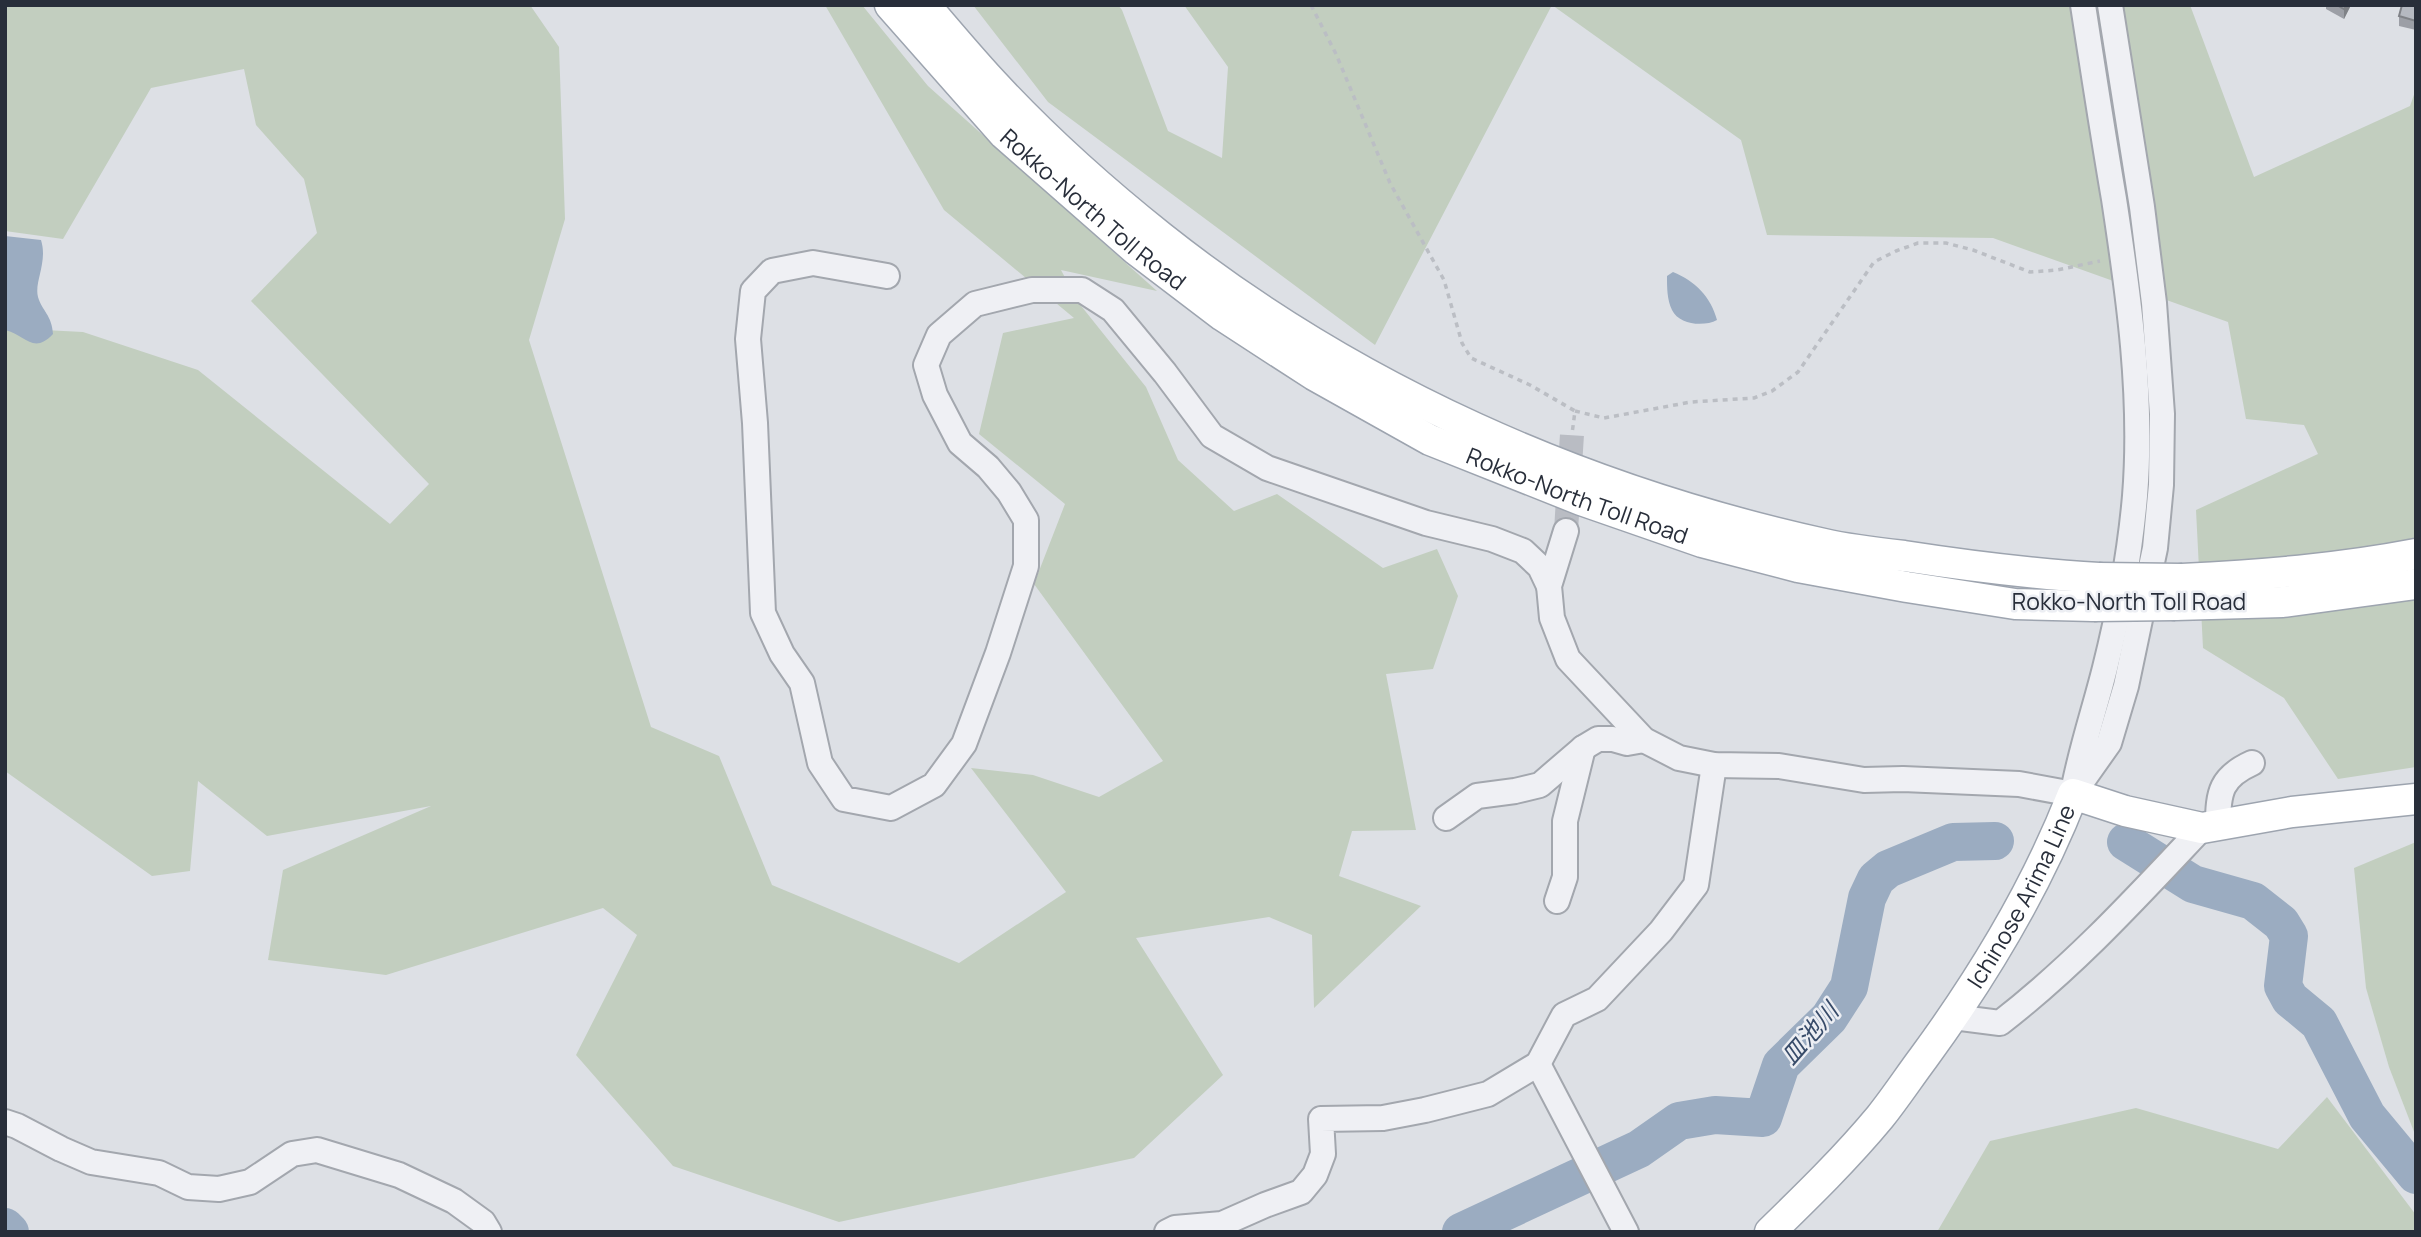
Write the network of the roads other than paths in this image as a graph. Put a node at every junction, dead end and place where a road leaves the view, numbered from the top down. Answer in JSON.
{"nodes":[{"id":1,"x":890,"y":5,"type":"edge"},
{"id":2,"x":925,"y":5,"type":"edge"},
{"id":3,"x":2082,"y":5,"type":"edge"},
{"id":4,"x":2110,"y":5,"type":"edge"},
{"id":5,"x":887,"y":276,"type":"dead end"},
{"id":6,"x":1566,"y":531,"type":"tunnel mouth"},
{"id":7,"x":2416,"y":554,"type":"edge"},
{"id":8,"x":2416,"y":584,"type":"edge"},
{"id":9,"x":1549,"y":586,"type":"junction"},
{"id":10,"x":2096,"y":592,"type":"junction"},
{"id":11,"x":2178,"y":592,"type":"junction"},
{"id":12,"x":1644,"y":740,"type":"junction"},
{"id":13,"x":1583,"y":748,"type":"junction"},
{"id":14,"x":2252,"y":763,"type":"dead end"},
{"id":15,"x":1714,"y":765,"type":"junction"},
{"id":16,"x":2073,"y":794,"type":"junction"},
{"id":17,"x":2416,"y":799,"type":"edge"},
{"id":18,"x":1446,"y":818,"type":"dead end"},
{"id":19,"x":2210,"y":827,"type":"junction"},
{"id":20,"x":1557,"y":901,"type":"dead end"},
{"id":21,"x":1953,"y":1017,"type":"junction"},
{"id":22,"x":1538,"y":1064,"type":"junction"},
{"id":23,"x":5,"y":1122,"type":"edge"},
{"id":24,"x":489,"y":1232,"type":"edge"},
{"id":25,"x":1167,"y":1232,"type":"edge"},
{"id":26,"x":1626,"y":1232,"type":"edge"},
{"id":27,"x":1770,"y":1232,"type":"edge"}],
"edges":[{"from":1,"to":10,"type":"main road","name":"Rokko-North Toll Road"},
{"from":2,"to":10,"type":"main road","name":"Rokko-North Toll Road"},
{"from":3,"to":16,"type":"street"},
{"from":4,"to":16,"type":"street"},
{"from":5,"to":9,"type":"street"},
{"from":6,"to":9,"type":"street"},
{"from":7,"to":11,"type":"main road","name":"Rokko-North Toll Road"},
{"from":8,"to":11,"type":"main road","name":"Rokko-North Toll Road"},
{"from":9,"to":12,"type":"street"},
{"from":10,"to":11,"type":"main road","name":"Rokko-North Toll Road","bridge":true},
{"from":12,"to":13,"type":"street"},
{"from":12,"to":15,"type":"street"},
{"from":13,"to":18,"type":"street"},
{"from":13,"to":20,"type":"street"},
{"from":14,"to":19,"type":"street"},
{"from":15,"to":16,"type":"street"},
{"from":15,"to":22,"type":"street"},
{"from":16,"to":19,"type":"main road","name":"Ichinose Arima Line"},
{"from":16,"to":21,"type":"main road","name":"Ichinose Arima Line"},
{"from":17,"to":19,"type":"main road","name":"Ichinose Arima Line"},
{"from":19,"to":21,"type":"street"},
{"from":21,"to":27,"type":"main road","name":"Ichinose Arima Line"},
{"from":22,"to":25,"type":"street"},
{"from":22,"to":26,"type":"street"},
{"from":23,"to":24,"type":"street"}]}
